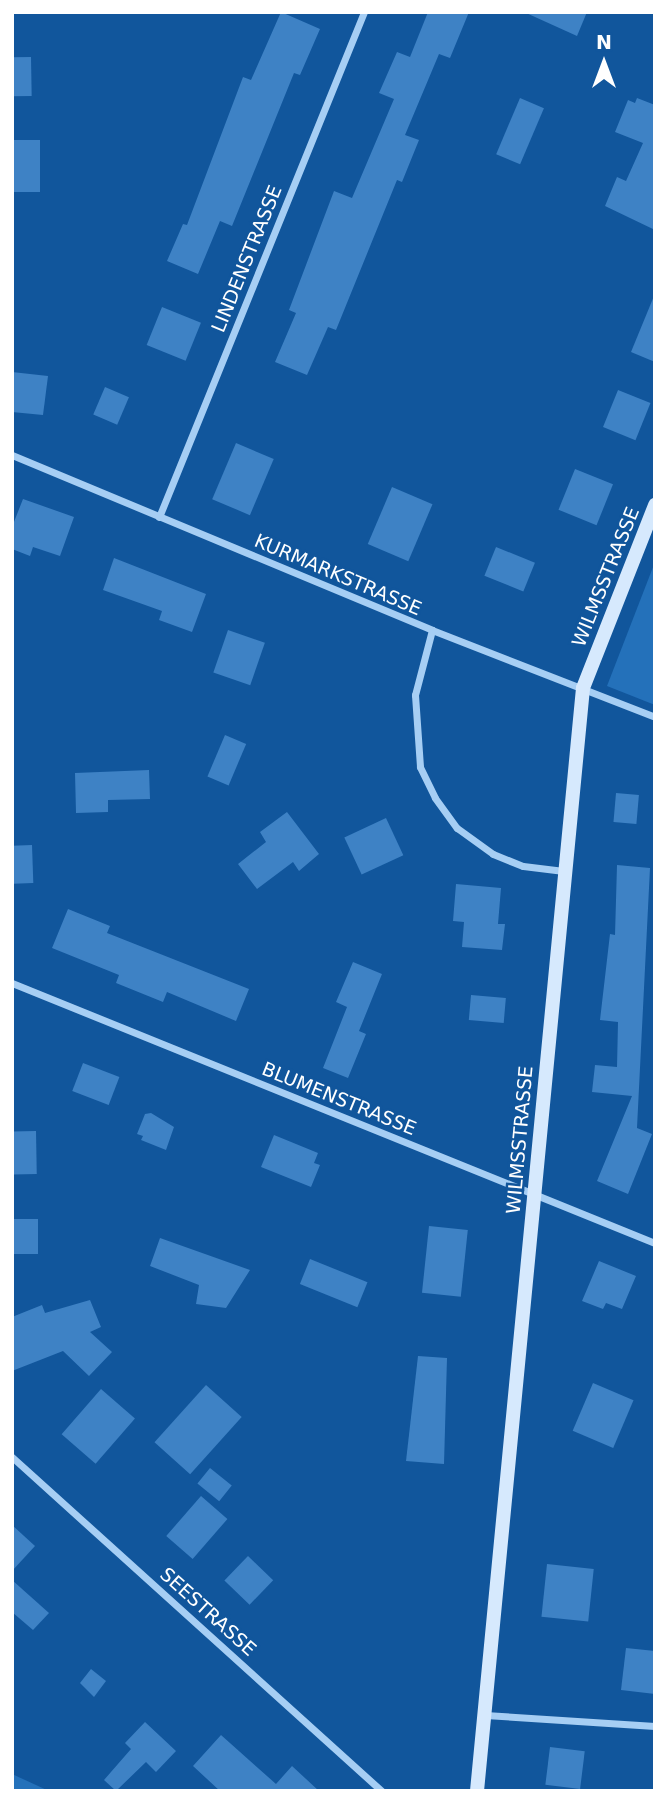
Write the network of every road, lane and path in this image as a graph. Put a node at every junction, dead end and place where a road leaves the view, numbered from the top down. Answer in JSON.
{"nodes":[{"id":1,"x":364,"y":12,"type":"edge"},
{"id":2,"x":12,"y":455,"type":"edge"},
{"id":3,"x":655,"y":505,"type":"edge"},
{"id":4,"x":159,"y":517,"type":"junction"},
{"id":5,"x":432,"y":631,"type":"junction"},
{"id":6,"x":583,"y":688,"type":"junction"},
{"id":7,"x":655,"y":717,"type":"edge"},
{"id":8,"x":564,"y":871,"type":"junction"},
{"id":9,"x":12,"y":983,"type":"edge"},
{"id":10,"x":534,"y":1195,"type":"junction"},
{"id":11,"x":655,"y":1243,"type":"edge"},
{"id":12,"x":12,"y":1457,"type":"edge"},
{"id":13,"x":484,"y":1715,"type":"junction"},
{"id":14,"x":655,"y":1727,"type":"edge"},
{"id":15,"x":382,"y":1791,"type":"edge"},
{"id":16,"x":477,"y":1791,"type":"edge"}],
"edges":[{"from":1,"to":4,"type":"street","name":"LINDENSTRASSE"},
{"from":2,"to":4,"type":"street","name":"KURMARKSTRASSE"},
{"from":3,"to":6,"type":"street","name":"WILMSSTRASSE"},
{"from":4,"to":5,"type":"street","name":"KURMARKSTRASSE"},
{"from":5,"to":6,"type":"street","name":"KURMARKSTRASSE"},
{"from":5,"to":8,"type":"street"},
{"from":6,"to":7,"type":"street","name":"KURMARKSTRASSE"},
{"from":6,"to":8,"type":"street","name":"WILMSSTRASSE"},
{"from":8,"to":10,"type":"street","name":"WILMSSTRASSE"},
{"from":9,"to":10,"type":"street","name":"BLUMENSTRASSE"},
{"from":10,"to":11,"type":"street","name":"BLUMENSTRASSE"},
{"from":10,"to":13,"type":"street","name":"WILMSSTRASSE"},
{"from":12,"to":15,"type":"street","name":"SEESTRASSE"},
{"from":13,"to":14,"type":"street"},
{"from":13,"to":16,"type":"street","name":"WILMSSTRASSE"}]}
